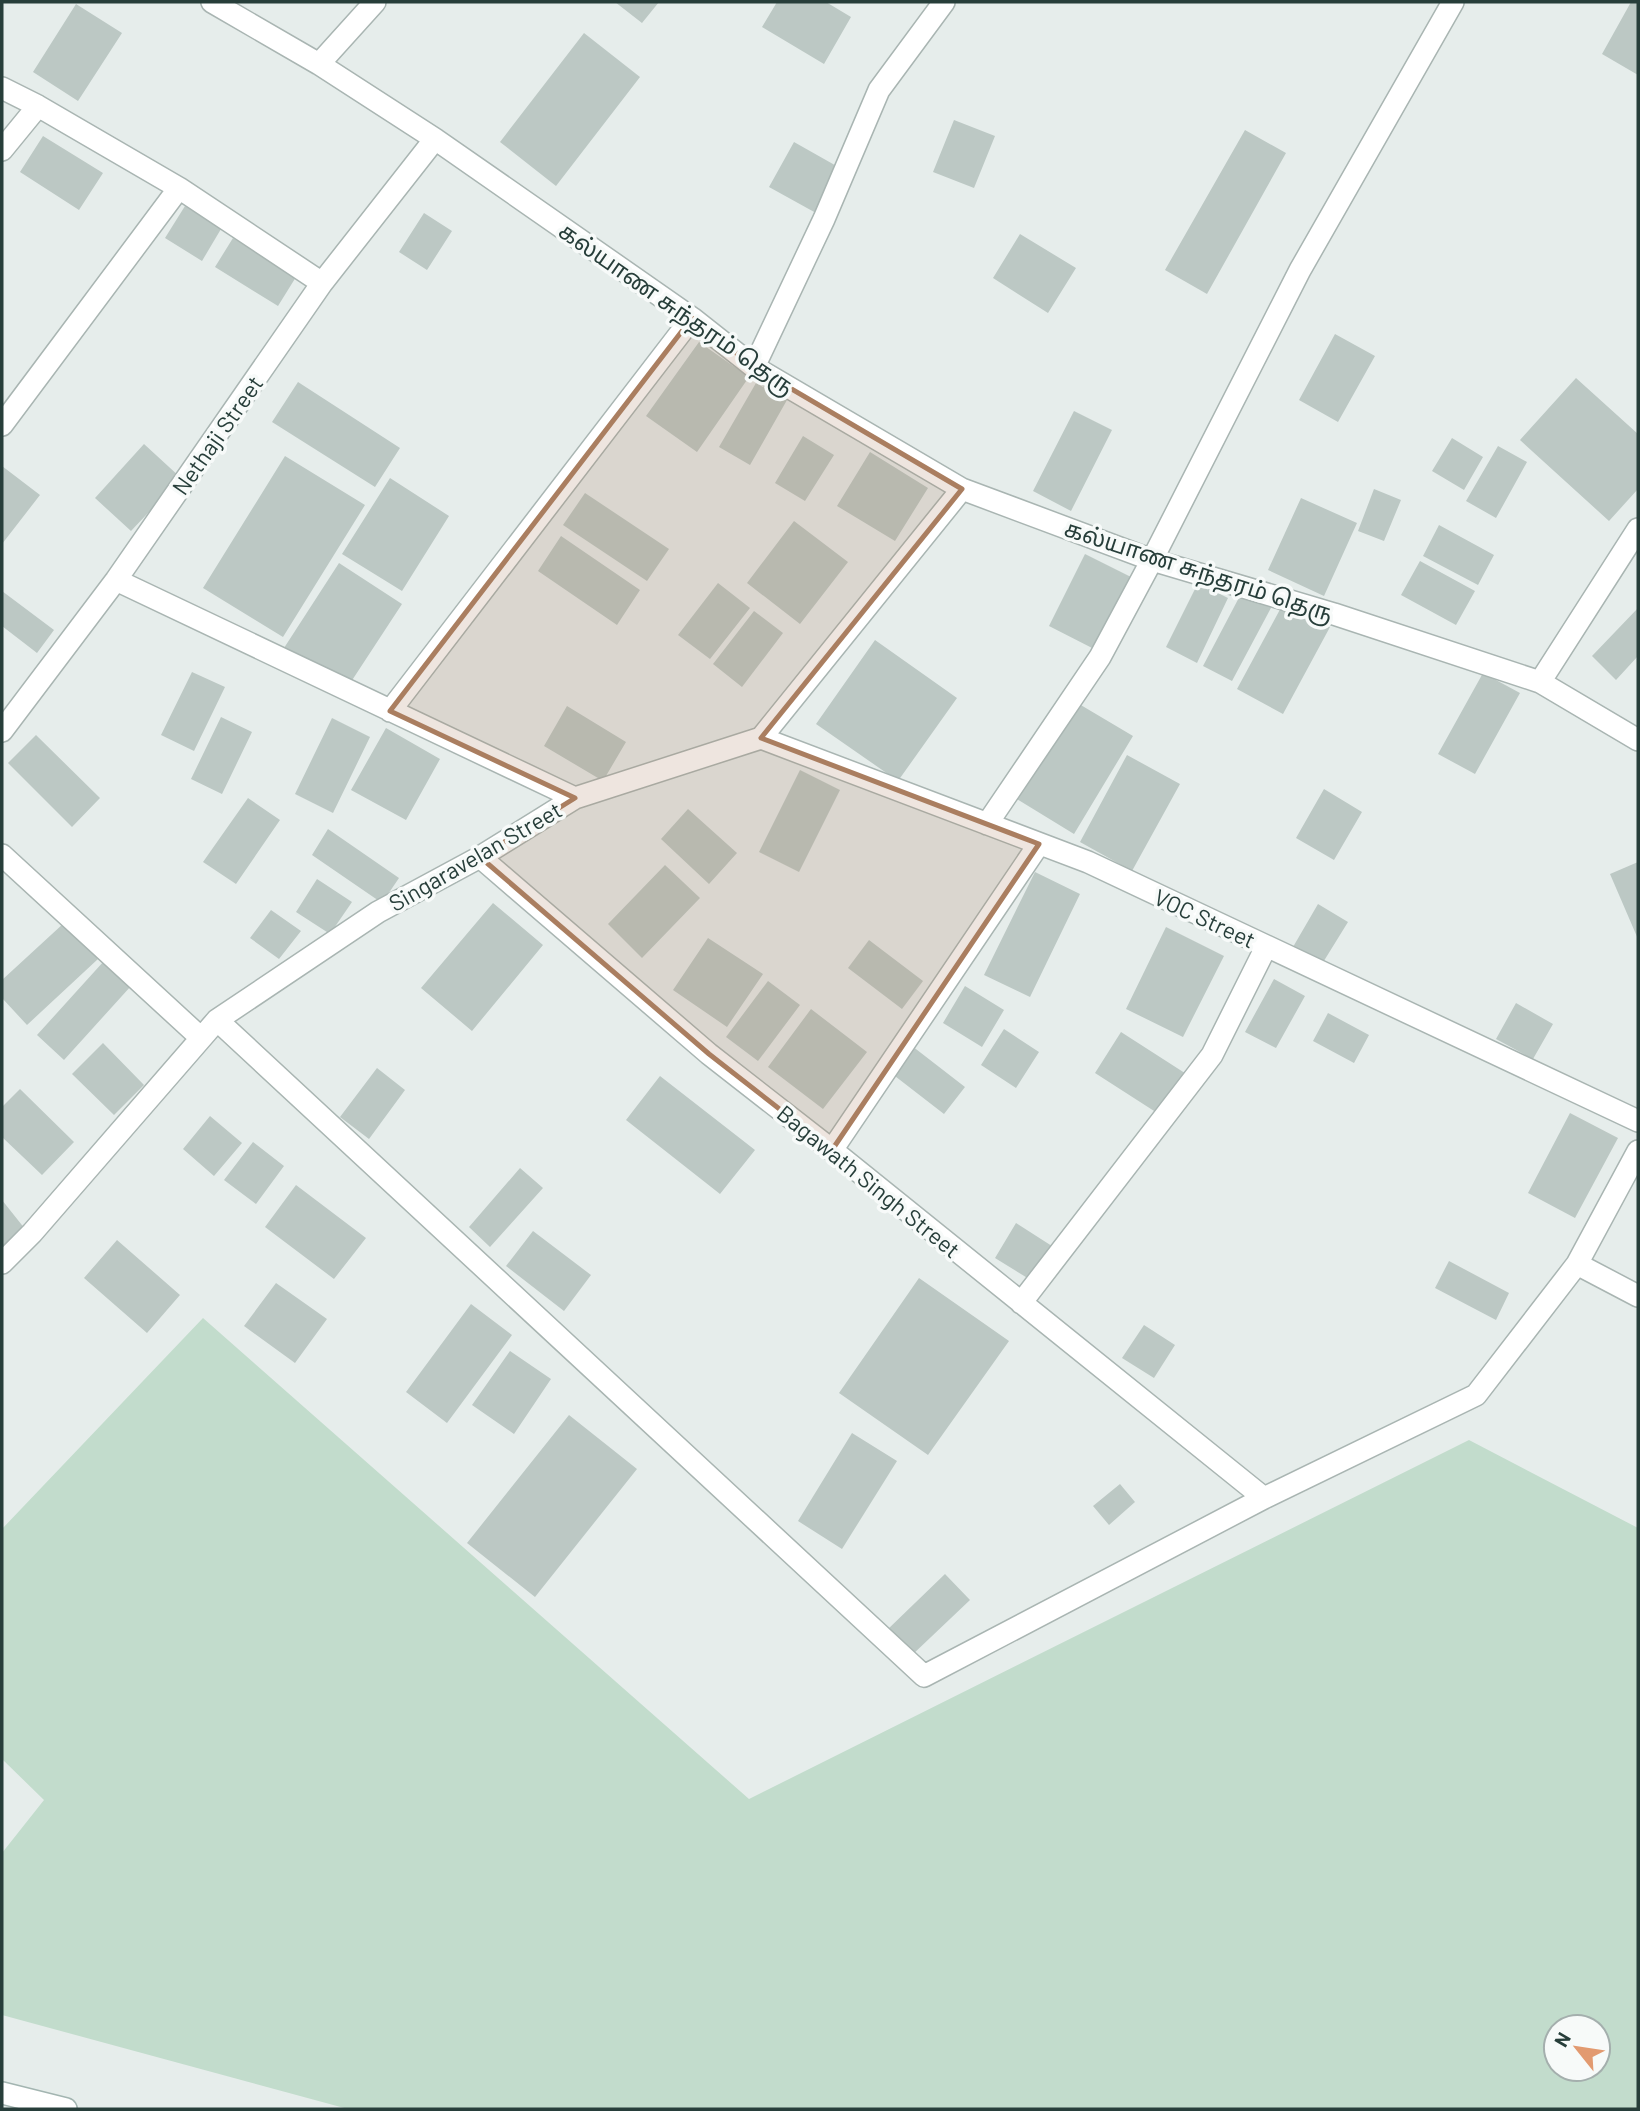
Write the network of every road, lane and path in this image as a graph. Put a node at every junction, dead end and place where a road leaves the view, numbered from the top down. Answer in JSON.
{"nodes":[{"id":1,"x":212,"y":2,"type":"edge"},
{"id":2,"x":375,"y":2,"type":"edge"},
{"id":3,"x":944,"y":2,"type":"edge"},
{"id":4,"x":1453,"y":2,"type":"edge"},
{"id":5,"x":319,"y":64,"type":"junction"},
{"id":6,"x":2,"y":88,"type":"edge"},
{"id":7,"x":38,"y":106,"type":"junction"},
{"id":8,"x":435,"y":139,"type":"junction"},
{"id":9,"x":2,"y":150,"type":"edge"},
{"id":10,"x":179,"y":188,"type":"junction"},
{"id":11,"x":323,"y":283,"type":"junction"},
{"id":12,"x":692,"y":318,"type":"junction"},
{"id":13,"x":754,"y":367,"type":"junction"},
{"id":14,"x":2,"y":425,"type":"edge"},
{"id":15,"x":962,"y":489,"type":"junction"},
{"id":16,"x":1638,"y":529,"type":"edge"},
{"id":17,"x":1152,"y":560,"type":"junction"},
{"id":18,"x":117,"y":580,"type":"junction"},
{"id":19,"x":1540,"y":682,"type":"junction"},
{"id":20,"x":390,"y":711,"type":"junction"},
{"id":21,"x":2,"y":732,"type":"edge"},
{"id":22,"x":761,"y":738,"type":"junction"},
{"id":23,"x":1638,"y":740,"type":"edge"},
{"id":24,"x":575,"y":798,"type":"junction"},
{"id":25,"x":987,"y":824,"type":"junction"},
{"id":26,"x":1039,"y":844,"type":"junction"},
{"id":27,"x":2,"y":855,"type":"edge"},
{"id":28,"x":480,"y":857,"type":"junction"},
{"id":29,"x":1266,"y":947,"type":"junction"},
{"id":30,"x":217,"y":1020,"type":"junction"},
{"id":31,"x":201,"y":1038,"type":"junction"},
{"id":32,"x":1638,"y":1121,"type":"edge"},
{"id":33,"x":832,"y":1150,"type":"junction"},
{"id":34,"x":1638,"y":1151,"type":"edge"},
{"id":35,"x":2,"y":1263,"type":"edge"},
{"id":36,"x":1577,"y":1264,"type":"junction"},
{"id":37,"x":1638,"y":1296,"type":"edge"},
{"id":38,"x":1021,"y":1303,"type":"junction"},
{"id":39,"x":1264,"y":1498,"type":"junction"},
{"id":40,"x":2,"y":2093,"type":"edge"},
{"id":41,"x":65,"y":2109,"type":"edge"}],
"edges":[{"from":1,"to":5,"type":"street","name":"கல்யாண சுந்தரம் தெரு"},
{"from":2,"to":5,"type":"street"},
{"from":3,"to":13,"type":"street"},
{"from":4,"to":17,"type":"street"},
{"from":5,"to":8,"type":"street","name":"கல்யாண சுந்தரம் தெரு"},
{"from":6,"to":7,"type":"street"},
{"from":7,"to":9,"type":"street"},
{"from":7,"to":10,"type":"street"},
{"from":8,"to":11,"type":"street","name":"Nethaji Street"},
{"from":8,"to":12,"type":"street","name":"கல்யாண சுந்தரம் தெரு"},
{"from":10,"to":11,"type":"street"},
{"from":10,"to":14,"type":"street"},
{"from":11,"to":18,"type":"street","name":"Nethaji Street"},
{"from":12,"to":13,"type":"street","name":"கல்யாண சுந்தரம் தெரு"},
{"from":12,"to":20,"type":"street"},
{"from":13,"to":15,"type":"street","name":"கல்யாண சுந்தரம் தெரு"},
{"from":15,"to":17,"type":"street","name":"கல்யாண சுந்தரம் தெரு"},
{"from":15,"to":22,"type":"street"},
{"from":16,"to":19,"type":"street"},
{"from":17,"to":19,"type":"street","name":"கல்யாண சுந்தரம் தெரு"},
{"from":17,"to":25,"type":"street"},
{"from":18,"to":20,"type":"street"},
{"from":18,"to":21,"type":"street","name":"Nethaji Street"},
{"from":19,"to":23,"type":"street","name":"கல்யாண சுந்தரம் தெரு"},
{"from":20,"to":24,"type":"street"},
{"from":22,"to":24,"type":"street","name":"Singaravelan Street"},
{"from":22,"to":25,"type":"street","name":"VOC Street"},
{"from":24,"to":28,"type":"street","name":"Singaravelan Street"},
{"from":25,"to":26,"type":"street","name":"VOC Street"},
{"from":26,"to":29,"type":"street","name":"VOC Street"},
{"from":26,"to":33,"type":"street"},
{"from":27,"to":31,"type":"street"},
{"from":28,"to":30,"type":"street","name":"Singaravelan Street"},
{"from":28,"to":33,"type":"street","name":"Bagawath Singh Street"},
{"from":29,"to":32,"type":"street","name":"VOC Street"},
{"from":29,"to":38,"type":"street"},
{"from":30,"to":31,"type":"street","name":"Singaravelan Street"},
{"from":30,"to":39,"type":"street"},
{"from":31,"to":35,"type":"street","name":"Singaravelan Street"},
{"from":33,"to":38,"type":"street","name":"Bagawath Singh Street"},
{"from":34,"to":36,"type":"street"},
{"from":36,"to":37,"type":"street"},
{"from":36,"to":39,"type":"street"},
{"from":38,"to":39,"type":"street","name":"Bagawath Singh Street"},
{"from":40,"to":41,"type":"street"}]}
